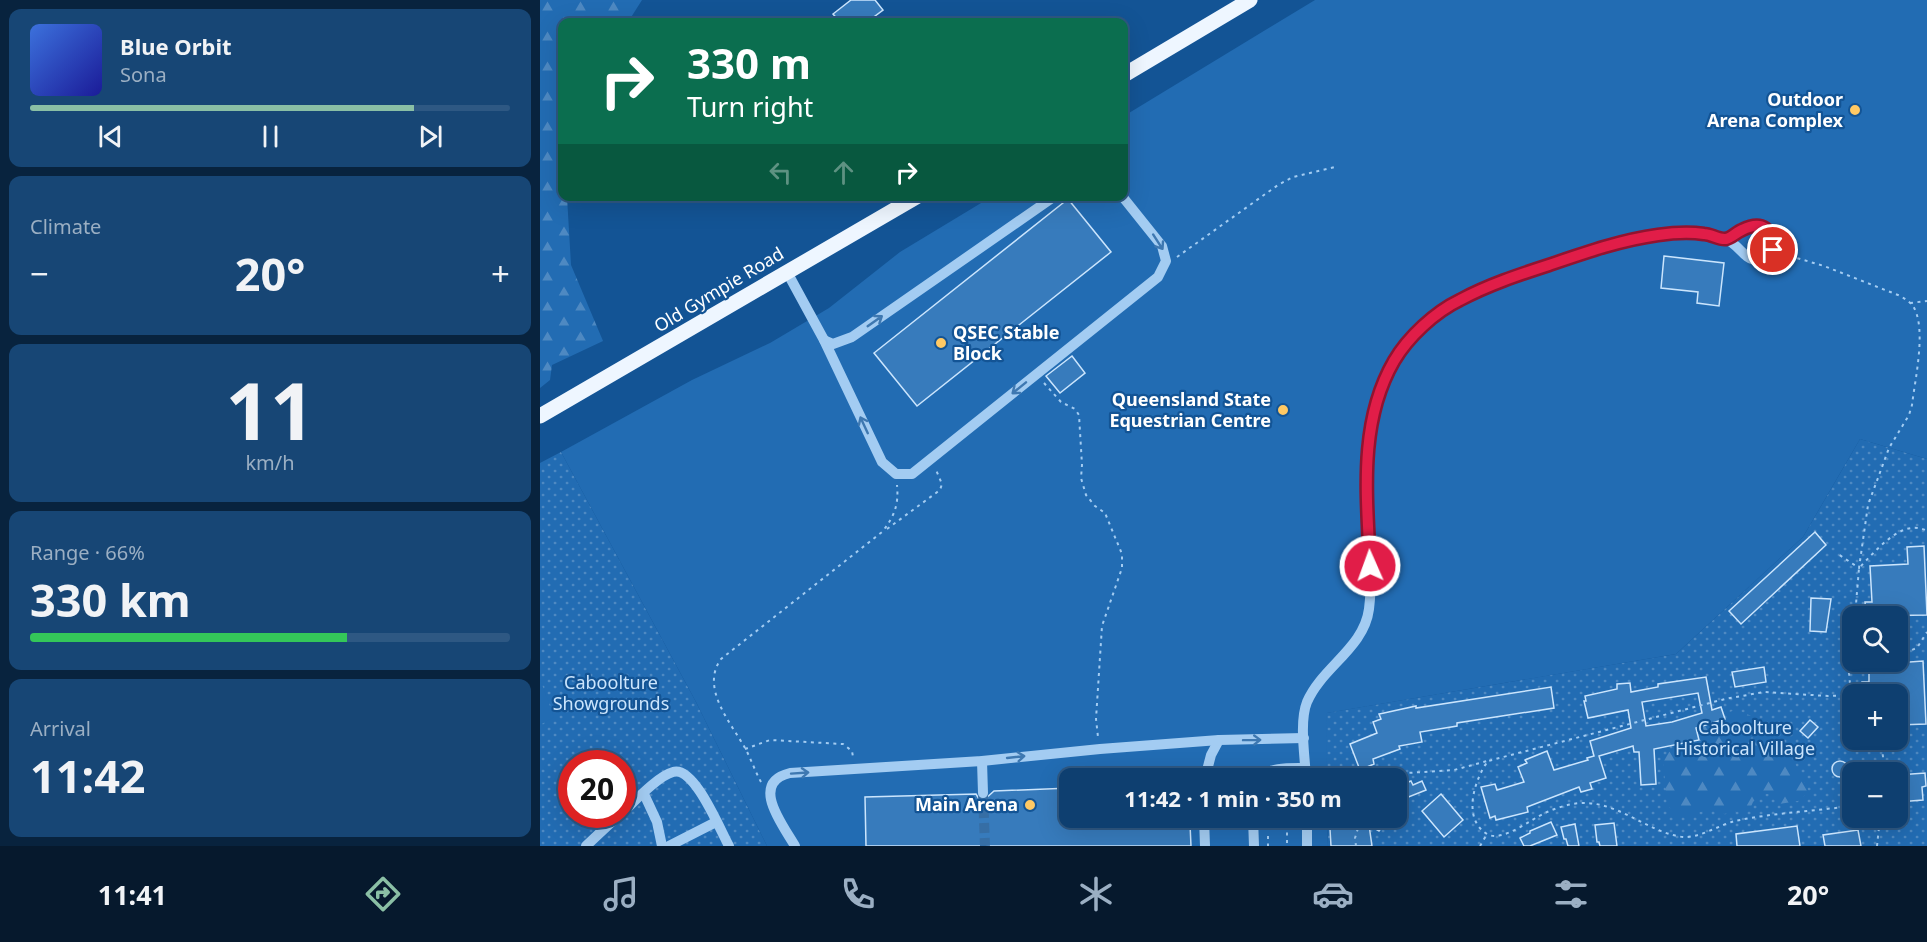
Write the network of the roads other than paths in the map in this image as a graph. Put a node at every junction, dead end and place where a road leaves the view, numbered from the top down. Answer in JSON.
{"nodes":[{"id":1,"x":1250,"y":0,"type":"edge"},
{"id":2,"x":1128,"y":73,"type":"edge"},
{"id":3,"x":909,"y":201,"type":"edge"},
{"id":4,"x":1047,"y":201,"type":"edge"},
{"id":5,"x":1126,"y":201,"type":"edge"},
{"id":6,"x":1726,"y":239,"type":"junction"},
{"id":7,"x":786,"y":272,"type":"junction"},
{"id":8,"x":824,"y":340,"type":"junction"},
{"id":9,"x":540,"y":416,"type":"edge"},
{"id":10,"x":1304,"y":738,"type":"junction"},
{"id":11,"x":1219,"y":740,"type":"junction"},
{"id":12,"x":982,"y":760,"type":"junction"},
{"id":13,"x":1208,"y":768,"type":"edge"},
{"id":14,"x":1305,"y":768,"type":"edge"},
{"id":15,"x":983,"y":793,"type":"tunnel mouth"},
{"id":16,"x":644,"y":794,"type":"junction"},
{"id":17,"x":636,"y":801,"type":"edge"},
{"id":18,"x":716,"y":822,"type":"junction"},
{"id":19,"x":606,"y":828,"type":"edge"},
{"id":20,"x":1204,"y":828,"type":"edge"},
{"id":21,"x":1253,"y":828,"type":"edge"},
{"id":22,"x":1307,"y":828,"type":"edge"},
{"id":23,"x":586,"y":846,"type":"edge"},
{"id":24,"x":662,"y":846,"type":"edge"},
{"id":25,"x":669,"y":846,"type":"edge"},
{"id":26,"x":729,"y":846,"type":"edge"},
{"id":27,"x":795,"y":846,"type":"edge"},
{"id":28,"x":1205,"y":846,"type":"edge"},
{"id":29,"x":1254,"y":846,"type":"edge"},
{"id":30,"x":1307,"y":846,"type":"edge"}],
"edges":[{"from":1,"to":2,"type":"main road"},
{"from":3,"to":7,"type":"main road","name":"Old Gympie Road"},
{"from":8,"to":4,"type":"street","one_way":true},
{"from":5,"to":8,"type":"street","one_way":true},
{"from":6,"to":6,"type":"street"},
{"from":6,"to":10,"type":"street"},
{"from":7,"to":8,"type":"street"},
{"from":7,"to":9,"type":"main road","name":"Old Gympie Road"},
{"from":11,"to":10,"type":"street","one_way":true},
{"from":10,"to":14,"type":"street"},
{"from":12,"to":11,"type":"street","one_way":true},
{"from":11,"to":13,"type":"street"},
{"from":12,"to":15,"type":"street"},
{"from":27,"to":12,"type":"street","one_way":true},
{"from":16,"to":17,"type":"street"},
{"from":16,"to":18,"type":"street"},
{"from":16,"to":24,"type":"street"},
{"from":18,"to":25,"type":"street"},
{"from":18,"to":26,"type":"street"},
{"from":19,"to":23,"type":"street"},
{"from":20,"to":28,"type":"street"},
{"from":21,"to":29,"type":"street"},
{"from":22,"to":30,"type":"street"}]}
